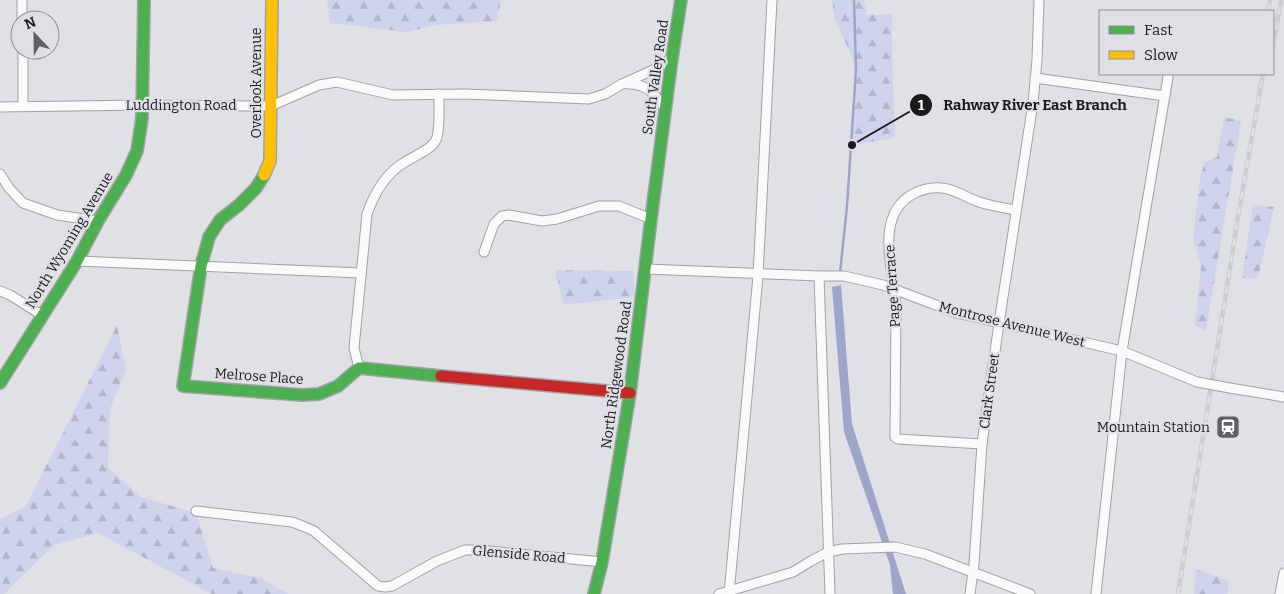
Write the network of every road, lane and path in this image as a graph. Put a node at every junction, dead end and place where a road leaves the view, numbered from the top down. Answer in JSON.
{"nodes":[{"id":1,"x":144,"y":0,"type":"edge"},
{"id":2,"x":272,"y":0,"type":"edge"},
{"id":3,"x":681,"y":0,"type":"edge"},
{"id":4,"x":772,"y":0,"type":"edge"},
{"id":5,"x":1039,"y":0,"type":"edge"},
{"id":6,"x":672,"y":58,"type":"junction"},
{"id":7,"x":23,"y":60,"type":"edge"},
{"id":8,"x":1168,"y":77,"type":"dead end"},
{"id":9,"x":1035,"y":78,"type":"junction"},
{"id":10,"x":622,"y":84,"type":"junction"},
{"id":11,"x":439,"y":94,"type":"junction"},
{"id":12,"x":1165,"y":96,"type":"junction"},
{"id":13,"x":143,"y":105,"type":"junction"},
{"id":14,"x":23,"y":106,"type":"junction"},
{"id":15,"x":272,"y":106,"type":"junction"},
{"id":16,"x":0,"y":107,"type":"edge"},
{"id":17,"x":665,"y":108,"type":"junction"},
{"id":18,"x":659,"y":159,"type":"joint"},
{"id":19,"x":268,"y":166,"type":"joint"},
{"id":20,"x":0,"y":174,"type":"edge"},
{"id":21,"x":1016,"y":210,"type":"junction"},
{"id":22,"x":651,"y":219,"type":"junction"},
{"id":23,"x":98,"y":221,"type":"junction"},
{"id":24,"x":484,"y":252,"type":"dead end"},
{"id":25,"x":77,"y":261,"type":"junction"},
{"id":26,"x":201,"y":266,"type":"junction"},
{"id":27,"x":646,"y":269,"type":"junction"},
{"id":28,"x":361,"y":273,"type":"junction"},
{"id":29,"x":758,"y":273,"type":"junction"},
{"id":30,"x":819,"y":276,"type":"junction"},
{"id":31,"x":895,"y":289,"type":"junction"},
{"id":32,"x":0,"y":291,"type":"edge"},
{"id":33,"x":42,"y":316,"type":"junction"},
{"id":34,"x":998,"y":323,"type":"junction"},
{"id":35,"x":1122,"y":351,"type":"junction"},
{"id":36,"x":359,"y":368,"type":"junction"},
{"id":37,"x":0,"y":383,"type":"edge"},
{"id":38,"x":630,"y":393,"type":"junction"},
{"id":39,"x":1284,"y":397,"type":"edge"},
{"id":40,"x":982,"y":444,"type":"junction"},
{"id":41,"x":196,"y":511,"type":"dead end"},
{"id":42,"x":828,"y":552,"type":"junction"},
{"id":43,"x":602,"y":562,"type":"junction"},
{"id":44,"x":974,"y":572,"type":"junction"},
{"id":45,"x":1284,"y":572,"type":"edge"},
{"id":46,"x":729,"y":593,"type":"edge"},
{"id":47,"x":594,"y":594,"type":"edge"},
{"id":48,"x":719,"y":594,"type":"edge"},
{"id":49,"x":830,"y":594,"type":"edge"},
{"id":50,"x":970,"y":594,"type":"edge"},
{"id":51,"x":1030,"y":594,"type":"edge"},
{"id":52,"x":1096,"y":594,"type":"edge"},
{"id":53,"x":1280,"y":594,"type":"edge"}],
"edges":[{"from":1,"to":13,"type":"street","name":"North Wyoming Avenue"},
{"from":2,"to":15,"type":"street","name":"Overlook Avenue"},
{"from":3,"to":6,"type":"street","name":"South Valley Road"},
{"from":4,"to":29,"type":"street"},
{"from":5,"to":9,"type":"street","name":"Clark Street"},
{"from":6,"to":10,"type":"street","name":"Luddington Road"},
{"from":6,"to":17,"type":"street","name":"South Valley Road"},
{"from":7,"to":14,"type":"street"},
{"from":8,"to":12,"type":"street"},
{"from":9,"to":12,"type":"street"},
{"from":9,"to":21,"type":"street","name":"Clark Street"},
{"from":10,"to":11,"type":"street","name":"Luddington Road"},
{"from":10,"to":17,"type":"street"},
{"from":11,"to":15,"type":"street","name":"Luddington Road"},
{"from":11,"to":28,"type":"street"},
{"from":12,"to":35,"type":"street"},
{"from":13,"to":14,"type":"street","name":"Luddington Road"},
{"from":13,"to":15,"type":"street","name":"Luddington Road"},
{"from":13,"to":23,"type":"street","name":"North Wyoming Avenue"},
{"from":14,"to":16,"type":"street","name":"Luddington Road"},
{"from":15,"to":19,"type":"street","name":"Overlook Avenue"},
{"from":17,"to":18,"type":"street","name":"South Valley Road"},
{"from":18,"to":22,"type":"street","name":"North Ridgewood Road"},
{"from":19,"to":26,"type":"street","name":"Melrose Place"},
{"from":20,"to":23,"type":"street"},
{"from":21,"to":31,"type":"street","name":"Page Terrace"},
{"from":21,"to":34,"type":"street","name":"Clark Street"},
{"from":22,"to":24,"type":"street"},
{"from":22,"to":27,"type":"street","name":"North Ridgewood Road"},
{"from":23,"to":25,"type":"street","name":"North Wyoming Avenue"},
{"from":25,"to":26,"type":"street"},
{"from":25,"to":33,"type":"street","name":"North Wyoming Avenue"},
{"from":26,"to":28,"type":"street"},
{"from":26,"to":36,"type":"street","name":"Melrose Place"},
{"from":27,"to":29,"type":"street","name":"Montrose Avenue West"},
{"from":27,"to":38,"type":"street","name":"North Ridgewood Road"},
{"from":28,"to":36,"type":"street"},
{"from":29,"to":30,"type":"street","name":"Montrose Avenue West"},
{"from":29,"to":46,"type":"street"},
{"from":30,"to":31,"type":"street","name":"Montrose Avenue West"},
{"from":30,"to":42,"type":"street"},
{"from":31,"to":34,"type":"street","name":"Montrose Avenue West"},
{"from":31,"to":40,"type":"street","name":"Page Terrace"},
{"from":32,"to":33,"type":"street"},
{"from":33,"to":37,"type":"street","name":"North Wyoming Avenue"},
{"from":34,"to":35,"type":"street","name":"Montrose Avenue West"},
{"from":34,"to":40,"type":"street","name":"Clark Street"},
{"from":35,"to":39,"type":"street","name":"Montrose Avenue West","bridge":true},
{"from":35,"to":52,"type":"street"},
{"from":36,"to":38,"type":"street"},
{"from":38,"to":43,"type":"street","name":"North Ridgewood Road"},
{"from":40,"to":44,"type":"street","name":"Clark Street"},
{"from":41,"to":43,"type":"street","name":"Glenside Road"},
{"from":42,"to":44,"type":"street"},
{"from":42,"to":46,"type":"street"},
{"from":42,"to":49,"type":"street"},
{"from":43,"to":47,"type":"street","name":"North Ridgewood Road"},
{"from":44,"to":50,"type":"street","name":"Clark Street"},
{"from":44,"to":51,"type":"street"},
{"from":45,"to":53,"type":"street"},
{"from":46,"to":48,"type":"street"}]}
